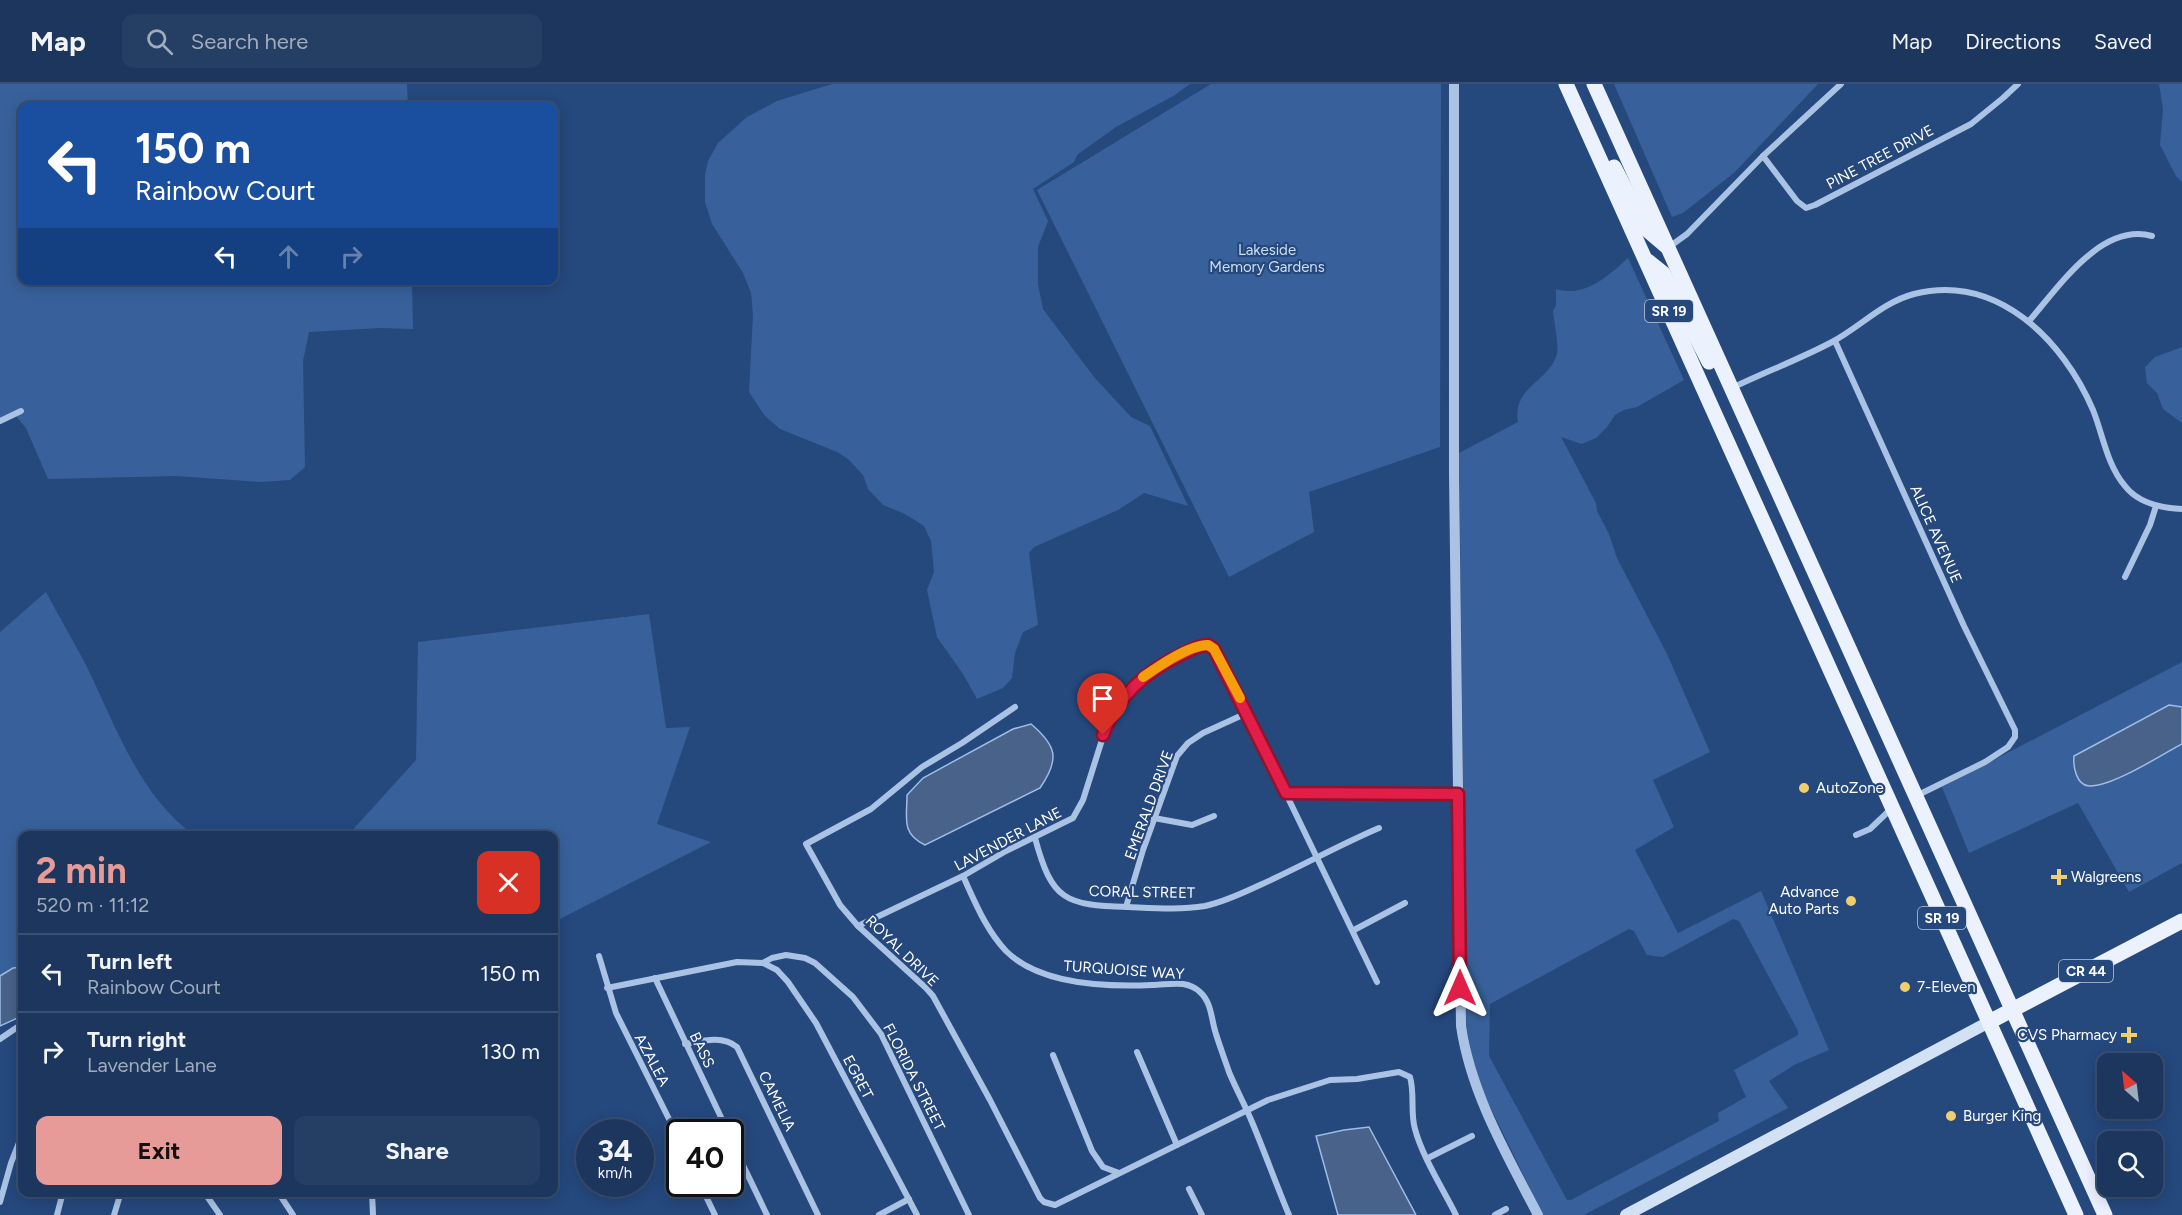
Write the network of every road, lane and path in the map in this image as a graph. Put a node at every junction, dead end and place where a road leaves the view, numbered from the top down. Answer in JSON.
{"nodes":[{"id":1,"x":1454,"y":84,"type":"edge"},
{"id":2,"x":1566,"y":84,"type":"edge"},
{"id":3,"x":1594,"y":84,"type":"edge"},
{"id":4,"x":1841,"y":84,"type":"edge"},
{"id":5,"x":2018,"y":84,"type":"edge"},
{"id":6,"x":1581,"y":118,"type":"junction"},
{"id":7,"x":1763,"y":156,"type":"junction"},
{"id":8,"x":2152,"y":236,"type":"dead end"},
{"id":9,"x":1668,"y":248,"type":"junction"},
{"id":10,"x":1645,"y":259,"type":"junction"},
{"id":11,"x":2029,"y":321,"type":"junction"},
{"id":12,"x":1835,"y":341,"type":"junction"},
{"id":13,"x":1732,"y":388,"type":"junction"},
{"id":14,"x":21,"y":411,"type":"dead end"},
{"id":15,"x":0,"y":421,"type":"edge"},
{"id":16,"x":1758,"y":448,"type":"junction"},
{"id":17,"x":2156,"y":506,"type":"junction"},
{"id":18,"x":2182,"y":509,"type":"edge"},
{"id":19,"x":2126,"y":578,"type":"dead end"},
{"id":20,"x":1015,"y":707,"type":"dead end"},
{"id":21,"x":1247,"y":713,"type":"junction"},
{"id":22,"x":1286,"y":793,"type":"junction"},
{"id":23,"x":1458,"y":794,"type":"junction"},
{"id":24,"x":1916,"y":796,"type":"junction"},
{"id":25,"x":1892,"y":807,"type":"junction"},
{"id":26,"x":1214,"y":816,"type":"dead end"},
{"id":27,"x":1154,"y":818,"type":"junction"},
{"id":28,"x":1927,"y":820,"type":"junction"},
{"id":29,"x":1379,"y":828,"type":"dead end"},
{"id":30,"x":1856,"y":835,"type":"dead end"},
{"id":31,"x":1035,"y":838,"type":"junction"},
{"id":32,"x":1317,"y":857,"type":"junction"},
{"id":33,"x":963,"y":876,"type":"junction"},
{"id":34,"x":1405,"y":903,"type":"dead end"},
{"id":35,"x":1126,"y":907,"type":"junction"},
{"id":36,"x":2182,"y":921,"type":"edge"},
{"id":37,"x":858,"y":926,"type":"junction"},
{"id":38,"x":1354,"y":930,"type":"junction"},
{"id":39,"x":599,"y":956,"type":"dead end"},
{"id":40,"x":763,"y":963,"type":"junction"},
{"id":41,"x":655,"y":978,"type":"junction"},
{"id":42,"x":1377,"y":982,"type":"dead end"},
{"id":43,"x":608,"y":988,"type":"junction"},
{"id":44,"x":2012,"y":1009,"type":"junction"},
{"id":45,"x":1989,"y":1022,"type":"junction"},
{"id":46,"x":18,"y":1027,"type":"edge"},
{"id":47,"x":0,"y":1040,"type":"edge"},
{"id":48,"x":685,"y":1044,"type":"junction"},
{"id":49,"x":1137,"y":1052,"type":"dead end"},
{"id":50,"x":1053,"y":1055,"type":"dead end"},
{"id":51,"x":1246,"y":1109,"type":"junction"},
{"id":52,"x":669,"y":1119,"type":"edge"},
{"id":53,"x":722,"y":1119,"type":"edge"},
{"id":54,"x":1472,"y":1136,"type":"dead end"},
{"id":55,"x":1177,"y":1145,"type":"junction"},
{"id":56,"x":18,"y":1146,"type":"edge"},
{"id":57,"x":1428,"y":1158,"type":"junction"},
{"id":58,"x":744,"y":1167,"type":"edge"},
{"id":59,"x":1119,"y":1173,"type":"junction"},
{"id":60,"x":1189,"y":1189,"type":"dead end"},
{"id":61,"x":62,"y":1197,"type":"edge"},
{"id":62,"x":119,"y":1197,"type":"edge"},
{"id":63,"x":207,"y":1197,"type":"edge"},
{"id":64,"x":281,"y":1197,"type":"edge"},
{"id":65,"x":372,"y":1197,"type":"edge"},
{"id":66,"x":706,"y":1197,"type":"edge"},
{"id":67,"x":909,"y":1198,"type":"junction"},
{"id":68,"x":0,"y":1202,"type":"edge"},
{"id":69,"x":1506,"y":1209,"type":"dead end"},
{"id":70,"x":57,"y":1215,"type":"edge"},
{"id":71,"x":114,"y":1215,"type":"edge"},
{"id":72,"x":220,"y":1215,"type":"edge"},
{"id":73,"x":293,"y":1215,"type":"edge"},
{"id":74,"x":373,"y":1215,"type":"edge"},
{"id":75,"x":715,"y":1215,"type":"edge"},
{"id":76,"x":767,"y":1215,"type":"edge"},
{"id":77,"x":818,"y":1215,"type":"edge"},
{"id":78,"x":879,"y":1215,"type":"edge"},
{"id":79,"x":917,"y":1215,"type":"edge"},
{"id":80,"x":969,"y":1215,"type":"edge"},
{"id":81,"x":1202,"y":1215,"type":"edge"},
{"id":82,"x":1288,"y":1215,"type":"edge"},
{"id":83,"x":1456,"y":1215,"type":"edge"},
{"id":84,"x":1495,"y":1215,"type":"edge"},
{"id":85,"x":1538,"y":1215,"type":"edge"},
{"id":86,"x":1626,"y":1215,"type":"edge"},
{"id":87,"x":2076,"y":1215,"type":"edge"},
{"id":88,"x":2105,"y":1215,"type":"edge"}],
"edges":[{"from":1,"to":23,"type":"street"},
{"from":2,"to":6,"type":"main road","number":"SR 19"},
{"from":3,"to":9,"type":"main road","number":"SR 19"},
{"from":4,"to":7,"type":"street"},
{"from":5,"to":7,"type":"street","name":"PINE TREE DRIVE"},
{"from":6,"to":9,"type":"main road"},
{"from":6,"to":10,"type":"main road","number":"SR 19"},
{"from":7,"to":9,"type":"street"},
{"from":8,"to":11,"type":"street"},
{"from":9,"to":13,"type":"main road","number":"SR 19"},
{"from":10,"to":16,"type":"main road"},
{"from":10,"to":25,"type":"main road","number":"SR 19"},
{"from":11,"to":12,"type":"street"},
{"from":11,"to":17,"type":"street"},
{"from":12,"to":13,"type":"street"},
{"from":12,"to":24,"type":"street","name":"ALICE AVENUE"},
{"from":13,"to":16,"type":"main road","number":"SR 19"},
{"from":14,"to":15,"type":"street"},
{"from":16,"to":24,"type":"main road","number":"SR 19"},
{"from":17,"to":18,"type":"street"},
{"from":17,"to":19,"type":"street"},
{"from":20,"to":37,"type":"street","name":"ROYAL DRIVE"},
{"from":21,"to":22,"type":"street","name":"LAVENDER LANE"},
{"from":21,"to":27,"type":"street","name":"EMERALD DRIVE"},
{"from":21,"to":31,"type":"street","name":"LAVENDER LANE"},
{"from":22,"to":23,"type":"street"},
{"from":22,"to":32,"type":"street","name":"LAVENDER LANE"},
{"from":23,"to":85,"type":"street"},
{"from":24,"to":28,"type":"main road","number":"SR 19"},
{"from":25,"to":28,"type":"main road"},
{"from":25,"to":30,"type":"street"},
{"from":25,"to":45,"type":"main road","number":"SR 19"},
{"from":26,"to":27,"type":"street"},
{"from":27,"to":35,"type":"street","name":"EMERALD DRIVE"},
{"from":28,"to":44,"type":"main road","number":"SR 19"},
{"from":29,"to":32,"type":"street","name":"CORAL STREET"},
{"from":31,"to":33,"type":"street","name":"LAVENDER LANE"},
{"from":31,"to":35,"type":"street","name":"CORAL STREET"},
{"from":32,"to":35,"type":"street","name":"CORAL STREET"},
{"from":32,"to":38,"type":"street","name":"LAVENDER LANE"},
{"from":33,"to":37,"type":"street","name":"LAVENDER LANE"},
{"from":33,"to":51,"type":"street","name":"TURQUOISE WAY"},
{"from":34,"to":38,"type":"street"},
{"from":36,"to":44,"type":"main road","number":"CR 44"},
{"from":37,"to":59,"type":"street","name":"ROYAL DRIVE"},
{"from":38,"to":42,"type":"street","name":"LAVENDER LANE"},
{"from":39,"to":43,"type":"street","name":"AZALEA"},
{"from":40,"to":41,"type":"street","name":"FLORIDA STREET"},
{"from":40,"to":67,"type":"street","name":"EGRET"},
{"from":40,"to":80,"type":"street","name":"FLORIDA STREET"},
{"from":41,"to":43,"type":"street","name":"FLORIDA STREET"},
{"from":41,"to":48,"type":"street","name":"BASS"},
{"from":43,"to":52,"type":"street","name":"AZALEA"},
{"from":44,"to":45,"type":"main road","number":"CR 44"},
{"from":44,"to":88,"type":"main road","number":"SR 19"},
{"from":45,"to":86,"type":"main road","number":"CR 44"},
{"from":45,"to":87,"type":"main road","number":"SR 19"},
{"from":46,"to":47,"type":"street"},
{"from":48,"to":53,"type":"street","name":"BASS"},
{"from":48,"to":77,"type":"street","name":"CAMELIA"},
{"from":49,"to":55,"type":"street"},
{"from":50,"to":59,"type":"street"},
{"from":51,"to":55,"type":"street","name":"ROYAL DRIVE"},
{"from":51,"to":57,"type":"street","name":"ROYAL DRIVE"},
{"from":51,"to":82,"type":"street","name":"TURQUOISE WAY"},
{"from":54,"to":57,"type":"street"},
{"from":55,"to":59,"type":"street","name":"ROYAL DRIVE"},
{"from":56,"to":68,"type":"street"},
{"from":57,"to":83,"type":"street"},
{"from":58,"to":76,"type":"street"},
{"from":60,"to":81,"type":"street"},
{"from":61,"to":70,"type":"street"},
{"from":62,"to":71,"type":"street"},
{"from":63,"to":72,"type":"street"},
{"from":64,"to":73,"type":"street"},
{"from":65,"to":74,"type":"street"},
{"from":66,"to":75,"type":"street"},
{"from":67,"to":78,"type":"street"},
{"from":67,"to":79,"type":"street","name":"EGRET"},
{"from":69,"to":84,"type":"street"}]}
